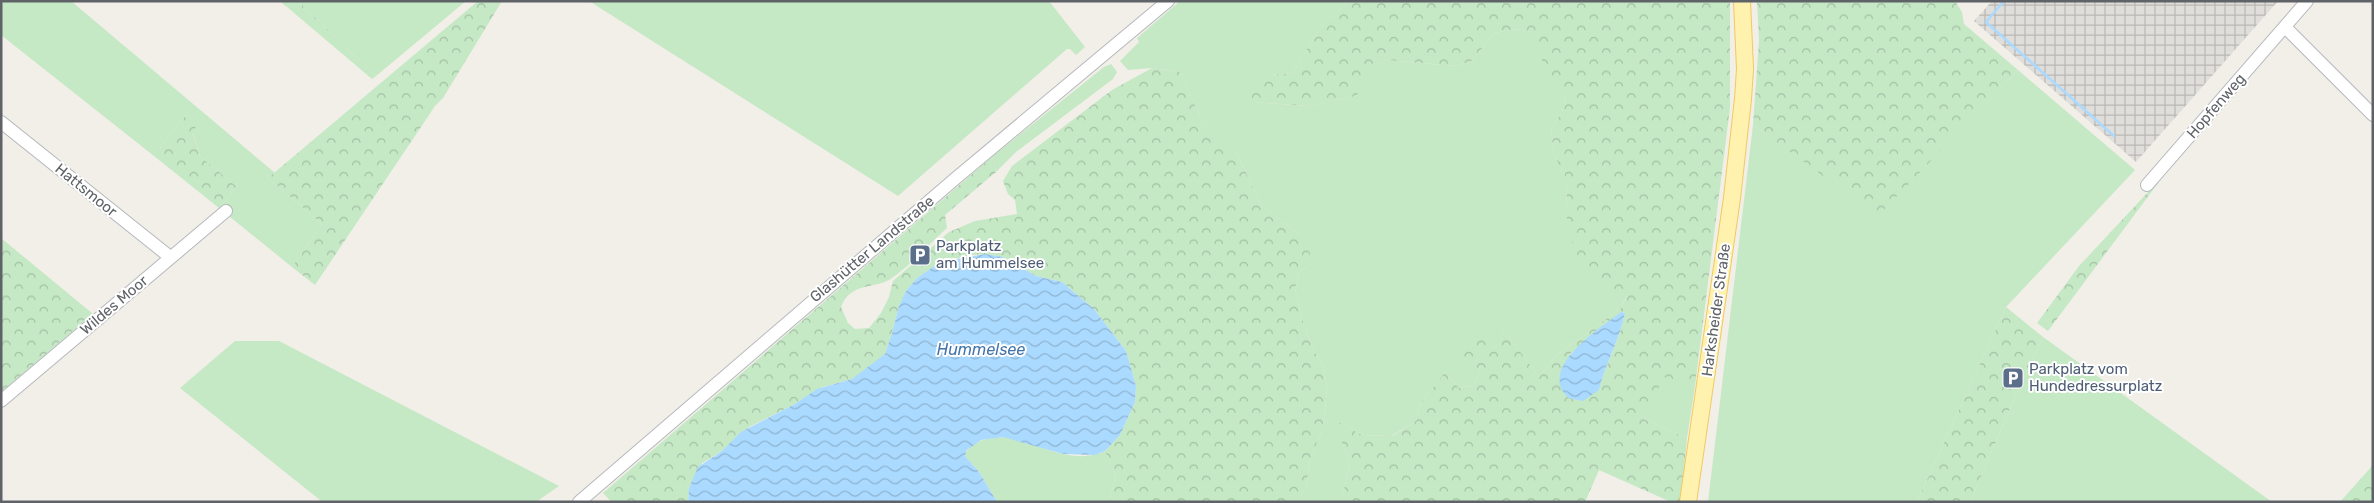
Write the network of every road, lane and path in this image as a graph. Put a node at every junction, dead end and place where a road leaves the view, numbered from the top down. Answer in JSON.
{"nodes":[{"id":1,"x":1168,"y":1,"type":"edge"},
{"id":2,"x":1742,"y":1,"type":"edge"},
{"id":3,"x":2307,"y":1,"type":"edge"},
{"id":4,"x":2284,"y":27,"type":"junction"},
{"id":5,"x":2373,"y":115,"type":"edge"},
{"id":6,"x":1,"y":122,"type":"edge"},
{"id":7,"x":2148,"y":185,"type":"dead end"},
{"id":8,"x":226,"y":211,"type":"dead end"},
{"id":9,"x":170,"y":257,"type":"junction"},
{"id":10,"x":1,"y":401,"type":"edge"},
{"id":11,"x":579,"y":502,"type":"edge"},
{"id":12,"x":1688,"y":502,"type":"edge"}],
"edges":[{"from":1,"to":11,"type":"street","name":"Glashütter Landstraße"},
{"from":2,"to":12,"type":"main road","name":"Harksheider Straße"},
{"from":3,"to":4,"type":"street","name":"Hopfenweg"},
{"from":4,"to":5,"type":"street"},
{"from":4,"to":7,"type":"street","name":"Hopfenweg"},
{"from":6,"to":9,"type":"street","name":"Hattsmoor"},
{"from":8,"to":9,"type":"street","name":"Wildes Moor"},
{"from":9,"to":10,"type":"street","name":"Wildes Moor"}]}
